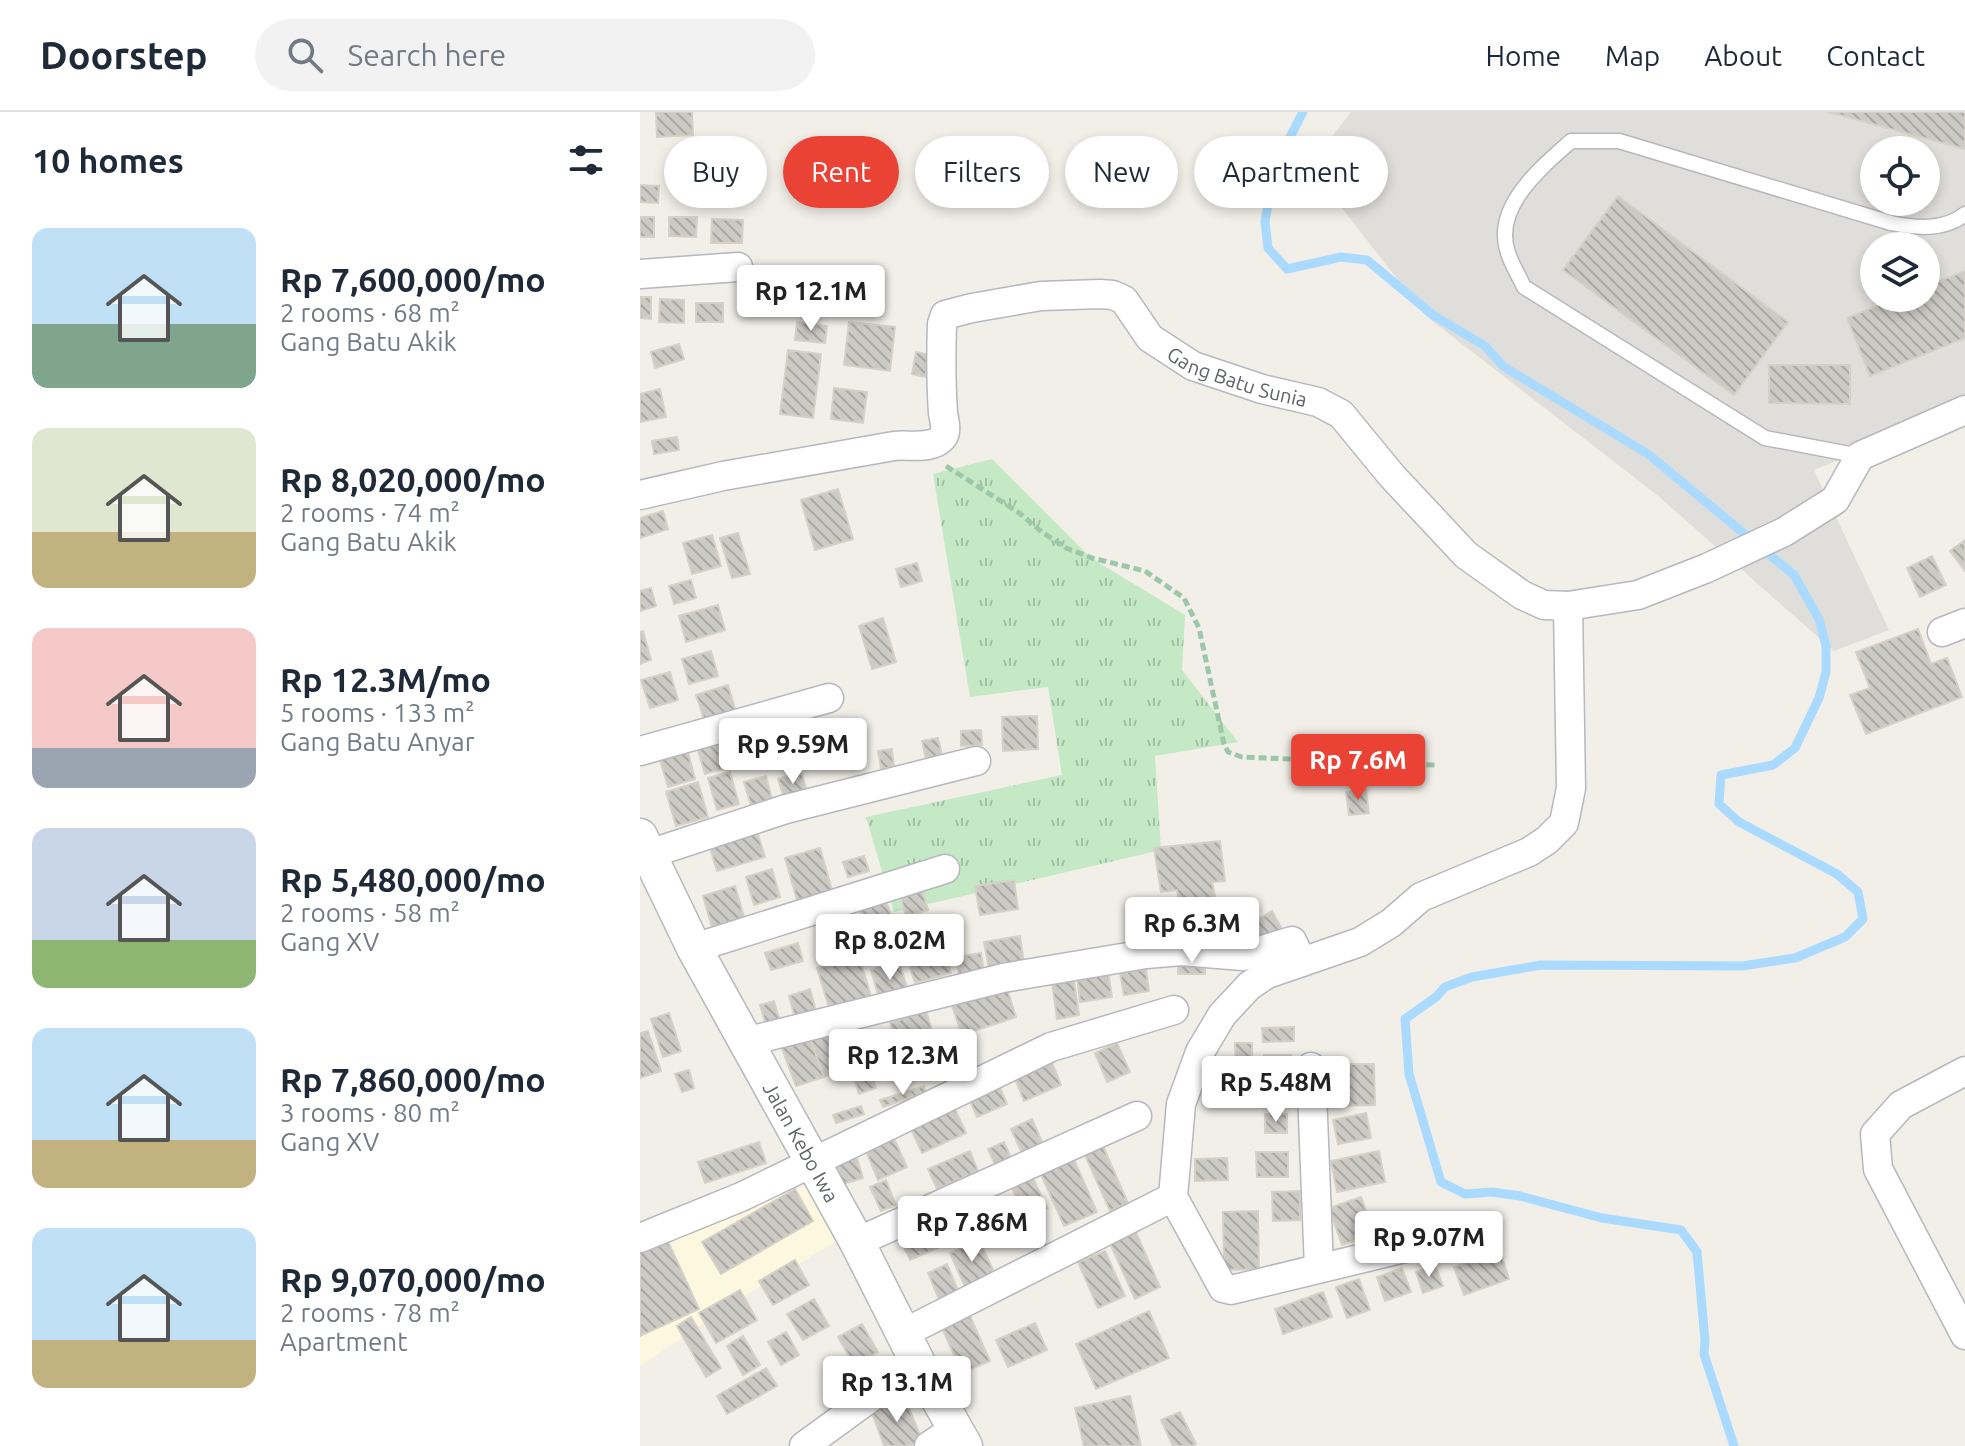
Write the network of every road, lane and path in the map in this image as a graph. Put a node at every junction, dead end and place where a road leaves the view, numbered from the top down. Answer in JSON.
{"nodes":[{"id":1,"x":1965,"y":214,"type":"edge"},
{"id":2,"x":738,"y":267,"type":"dead end"},
{"id":3,"x":640,"y":274,"type":"edge"},
{"id":4,"x":1965,"y":410,"type":"edge"},
{"id":5,"x":915,"y":447,"type":"junction"},
{"id":6,"x":1860,"y":456,"type":"junction"},
{"id":7,"x":640,"y":495,"type":"edge"},
{"id":8,"x":1568,"y":606,"type":"junction"},
{"id":9,"x":829,"y":698,"type":"dead end"},
{"id":10,"x":640,"y":751,"type":"edge"},
{"id":11,"x":976,"y":761,"type":"dead end"},
{"id":12,"x":1435,"y":765,"type":"dead end"},
{"id":13,"x":643,"y":849,"type":"edge"},
{"id":14,"x":945,"y":869,"type":"dead end"},
{"id":15,"x":694,"y":948,"type":"junction"},
{"id":16,"x":1302,"y":962,"type":"junction"},
{"id":17,"x":1174,"y":1010,"type":"dead end"},
{"id":18,"x":745,"y":1042,"type":"junction"},
{"id":19,"x":1311,"y":1067,"type":"dead end"},
{"id":20,"x":1965,"y":1071,"type":"edge"},
{"id":21,"x":1137,"y":1116,"type":"dead end"},
{"id":22,"x":813,"y":1162,"type":"junction"},
{"id":23,"x":1173,"y":1197,"type":"junction"},
{"id":24,"x":640,"y":1238,"type":"edge"},
{"id":25,"x":1446,"y":1238,"type":"dead end"},
{"id":26,"x":857,"y":1242,"type":"junction"},
{"id":27,"x":1319,"y":1268,"type":"junction"},
{"id":28,"x":904,"y":1333,"type":"junction"},
{"id":29,"x":1965,"y":1335,"type":"edge"},
{"id":30,"x":918,"y":1363,"type":"junction"},
{"id":31,"x":950,"y":1440,"type":"edge"},
{"id":32,"x":804,"y":1446,"type":"edge"}],
"edges":[{"from":1,"to":6,"type":"lane"},
{"from":2,"to":3,"type":"street"},
{"from":4,"to":6,"type":"street"},
{"from":5,"to":7,"type":"street","name":"Gang Batu Sunia"},
{"from":5,"to":8,"type":"street","name":"Gang Batu Sunia"},
{"from":5,"to":12,"type":"path"},
{"from":6,"to":8,"type":"street","name":"Gang Batu Sunia"},
{"from":8,"to":16,"type":"street"},
{"from":9,"to":10,"type":"street"},
{"from":11,"to":13,"type":"street"},
{"from":13,"to":15,"type":"street","name":"Jalan Kebo Iwa"},
{"from":14,"to":15,"type":"street"},
{"from":15,"to":18,"type":"street","name":"Jalan Kebo Iwa"},
{"from":16,"to":18,"type":"street"},
{"from":16,"to":23,"type":"street"},
{"from":17,"to":22,"type":"street"},
{"from":18,"to":22,"type":"street","name":"Jalan Kebo Iwa"},
{"from":19,"to":27,"type":"street"},
{"from":20,"to":29,"type":"street"},
{"from":21,"to":26,"type":"street"},
{"from":22,"to":24,"type":"street"},
{"from":22,"to":26,"type":"street","name":"Jalan Kebo Iwa"},
{"from":23,"to":27,"type":"street"},
{"from":23,"to":28,"type":"street"},
{"from":25,"to":27,"type":"street"},
{"from":26,"to":28,"type":"street","name":"Jalan Kebo Iwa"},
{"from":28,"to":30,"type":"street","name":"Jalan Kebo Iwa"},
{"from":30,"to":31,"type":"street","name":"Jalan Kebo Iwa"},
{"from":30,"to":32,"type":"street"}]}
